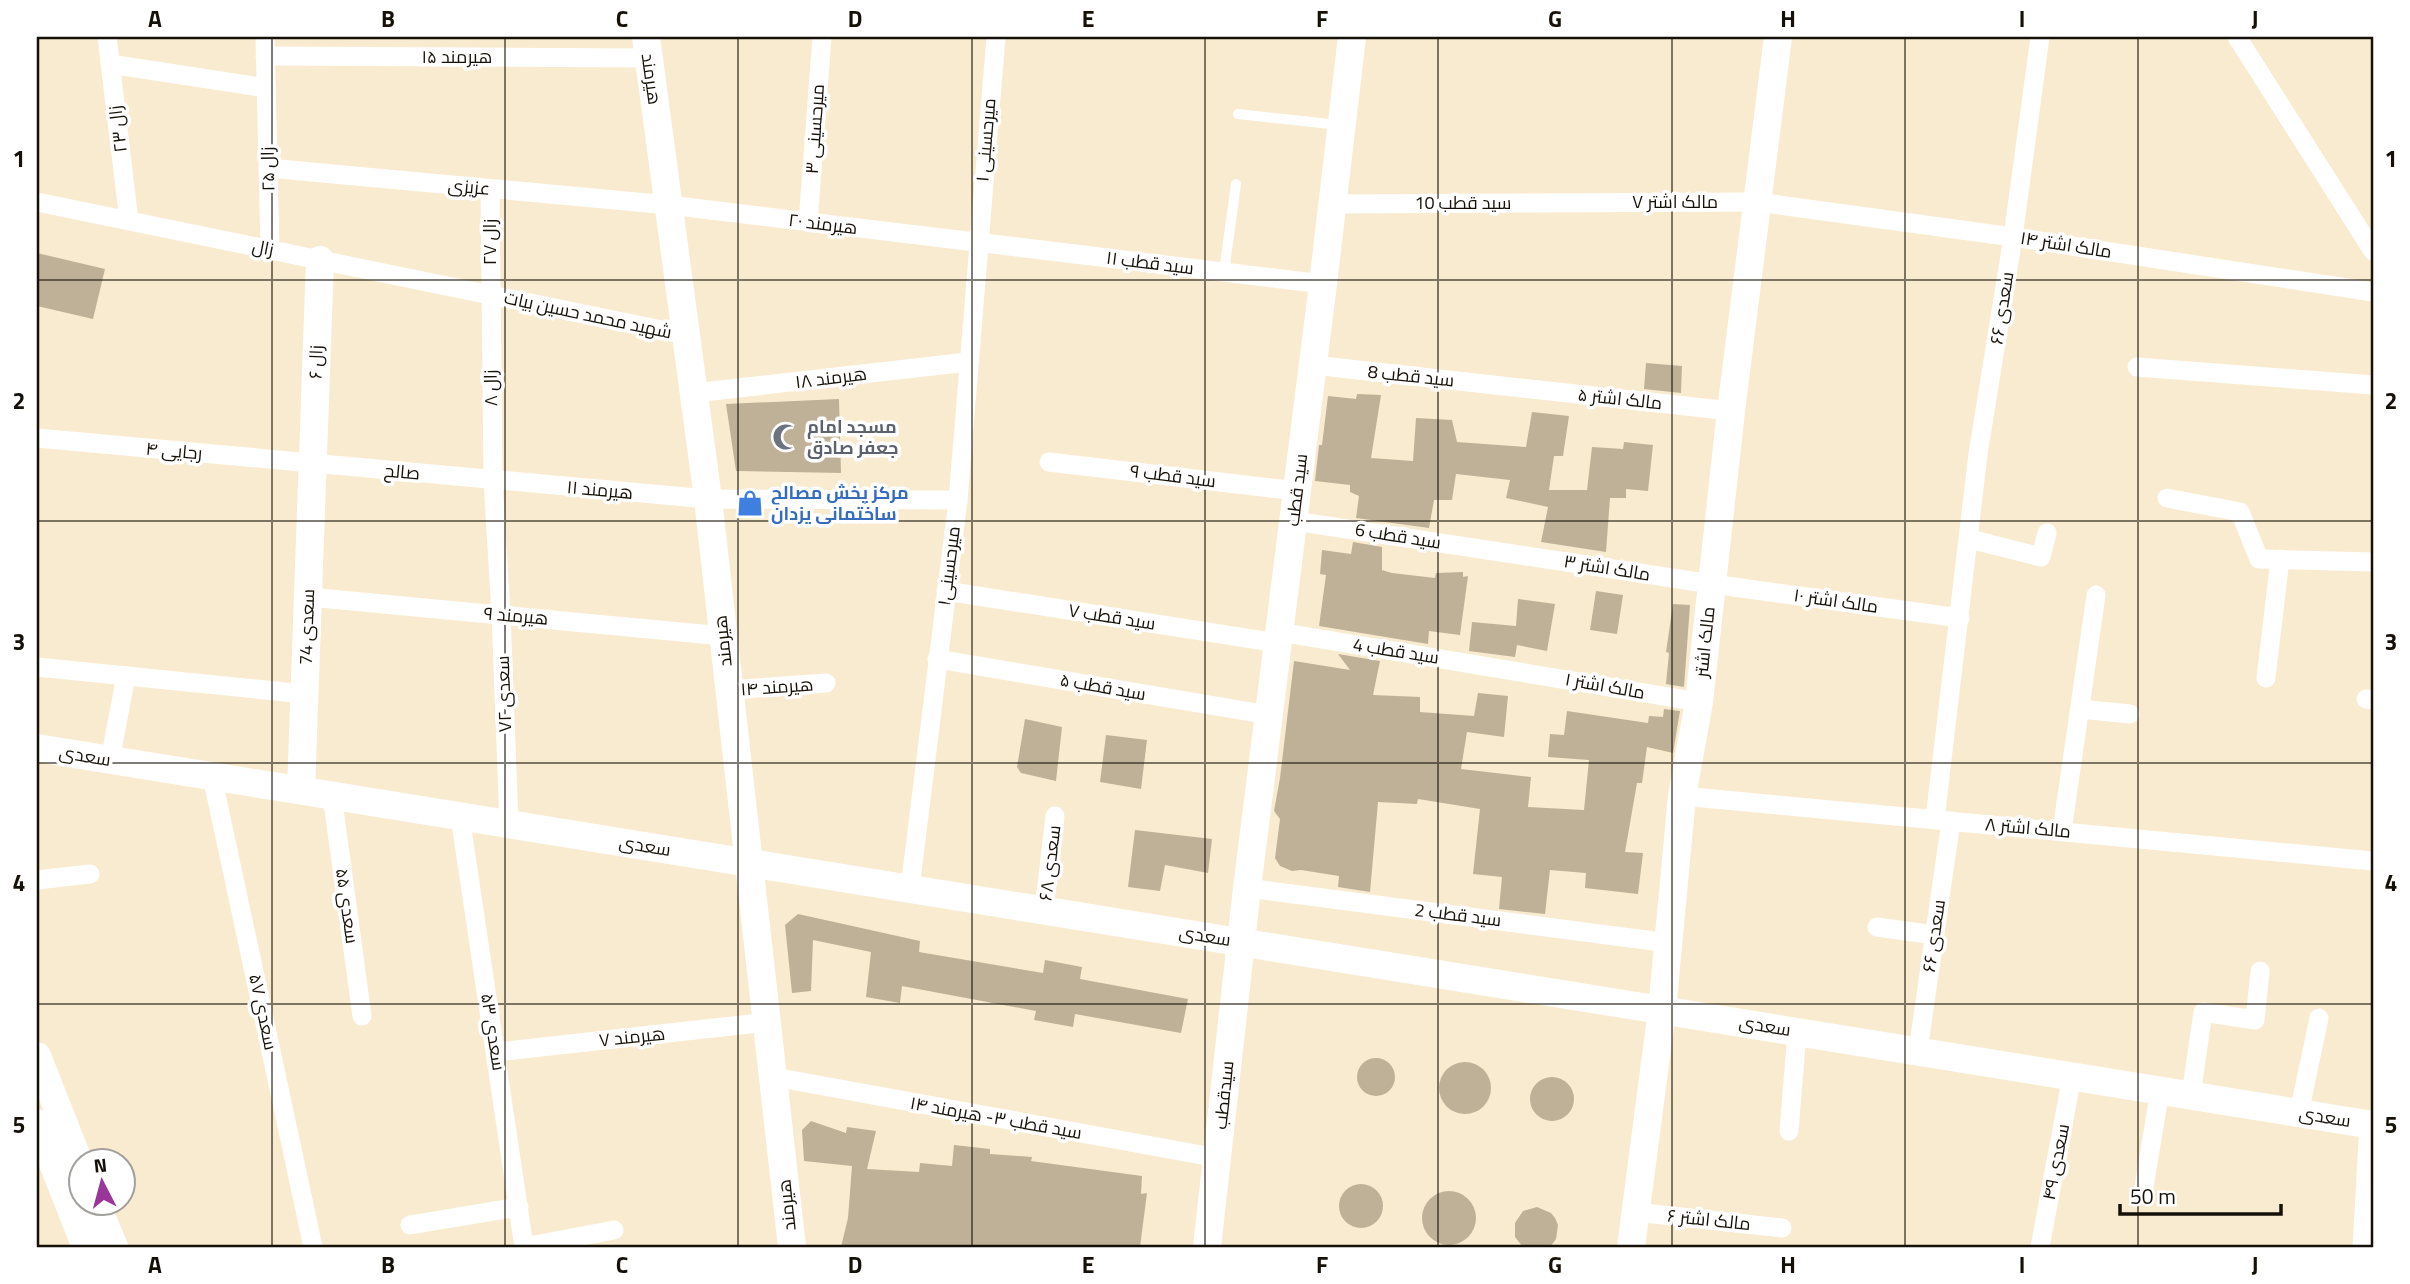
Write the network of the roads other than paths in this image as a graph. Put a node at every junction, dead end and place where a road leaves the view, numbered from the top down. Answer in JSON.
{"nodes":[{"id":1,"x":107,"y":37,"type":"edge"},
{"id":2,"x":822,"y":37,"type":"edge"},
{"id":3,"x":996,"y":37,"type":"edge"},
{"id":4,"x":1352,"y":37,"type":"edge"},
{"id":5,"x":1778,"y":37,"type":"edge"},
{"id":6,"x":2040,"y":37,"type":"edge"},
{"id":7,"x":2238,"y":37,"type":"edge"},
{"id":8,"x":265,"y":46,"type":"edge"},
{"id":9,"x":647,"y":47,"type":"edge"},
{"id":10,"x":110,"y":64,"type":"junction"},
{"id":11,"x":266,"y":88,"type":"junction"},
{"id":12,"x":1238,"y":114,"type":"dead end"},
{"id":13,"x":1342,"y":125,"type":"junction"},
{"id":14,"x":268,"y":168,"type":"junction"},
{"id":15,"x":1236,"y":184,"type":"dead end"},
{"id":16,"x":490,"y":189,"type":"junction"},
{"id":17,"x":37,"y":202,"type":"edge"},
{"id":18,"x":1594,"y":202,"type":"joint"},
{"id":19,"x":1757,"y":202,"type":"junction"},
{"id":20,"x":1333,"y":204,"type":"junction"},
{"id":21,"x":669,"y":205,"type":"junction"},
{"id":22,"x":130,"y":221,"type":"junction"},
{"id":23,"x":808,"y":222,"type":"junction"},
{"id":24,"x":2013,"y":237,"type":"junction"},
{"id":25,"x":977,"y":243,"type":"junction"},
{"id":26,"x":270,"y":250,"type":"junction"},
{"id":27,"x":2373,"y":251,"type":"edge"},
{"id":28,"x":320,"y":260,"type":"junction"},
{"id":29,"x":1224,"y":272,"type":"junction"},
{"id":30,"x":1324,"y":284,"type":"junction"},
{"id":31,"x":2373,"y":292,"type":"edge"},
{"id":32,"x":490,"y":295,"type":"junction"},
{"id":33,"x":686,"y":335,"type":"junction"},
{"id":34,"x":968,"y":362,"type":"junction"},
{"id":35,"x":1313,"y":365,"type":"junction"},
{"id":36,"x":2137,"y":367,"type":"dead end"},
{"id":37,"x":2373,"y":385,"type":"edge"},
{"id":38,"x":1508,"y":386,"type":"joint"},
{"id":39,"x":694,"y":393,"type":"junction"},
{"id":40,"x":1731,"y":411,"type":"junction"},
{"id":41,"x":37,"y":438,"type":"edge"},
{"id":42,"x":1049,"y":462,"type":"dead end"},
{"id":43,"x":311,"y":464,"type":"junction"},
{"id":44,"x":493,"y":481,"type":"junction"},
{"id":45,"x":1297,"y":491,"type":"junction"},
{"id":46,"x":2167,"y":498,"type":"dead end"},
{"id":47,"x":708,"y":499,"type":"junction"},
{"id":48,"x":958,"y":500,"type":"junction"},
{"id":49,"x":1294,"y":521,"type":"junction"},
{"id":50,"x":2046,"y":533,"type":"dead end"},
{"id":51,"x":1970,"y":538,"type":"junction"},
{"id":52,"x":1503,"y":552,"type":"joint"},
{"id":53,"x":2280,"y":559,"type":"junction"},
{"id":54,"x":2373,"y":562,"type":"edge"},
{"id":55,"x":1712,"y":584,"type":"junction"},
{"id":56,"x":946,"y":591,"type":"junction"},
{"id":57,"x":2096,"y":595,"type":"dead end"},
{"id":58,"x":309,"y":597,"type":"junction"},
{"id":59,"x":501,"y":615,"type":"junction"},
{"id":60,"x":1960,"y":618,"type":"junction"},
{"id":61,"x":723,"y":636,"type":"junction"},
{"id":62,"x":1279,"y":637,"type":"junction"},
{"id":63,"x":937,"y":659,"type":"junction"},
{"id":64,"x":37,"y":667,"type":"edge"},
{"id":65,"x":1512,"y":670,"type":"joint"},
{"id":66,"x":126,"y":676,"type":"junction"},
{"id":67,"x":2266,"y":678,"type":"dead end"},
{"id":68,"x":826,"y":683,"type":"dead end"},
{"id":69,"x":728,"y":690,"type":"junction"},
{"id":70,"x":305,"y":694,"type":"junction"},
{"id":71,"x":1699,"y":702,"type":"junction"},
{"id":72,"x":2080,"y":709,"type":"junction"},
{"id":73,"x":2130,"y":714,"type":"dead end"},
{"id":74,"x":1269,"y":715,"type":"junction"},
{"id":75,"x":37,"y":748,"type":"edge"},
{"id":76,"x":110,"y":760,"type":"junction"},
{"id":77,"x":212,"y":776,"type":"junction"},
{"id":78,"x":302,"y":790,"type":"junction"},
{"id":79,"x":332,"y":795,"type":"junction"},
{"id":80,"x":1682,"y":796,"type":"junction"},
{"id":81,"x":460,"y":816,"type":"junction"},
{"id":82,"x":1055,"y":816,"type":"dead end"},
{"id":83,"x":1943,"y":820,"type":"junction"},
{"id":84,"x":509,"y":824,"type":"junction"},
{"id":85,"x":2062,"y":831,"type":"junction"},
{"id":86,"x":2373,"y":861,"type":"edge"},
{"id":87,"x":748,"y":862,"type":"junction"},
{"id":88,"x":90,"y":874,"type":"dead end"},
{"id":89,"x":37,"y":880,"type":"edge"},
{"id":90,"x":910,"y":888,"type":"junction"},
{"id":91,"x":1247,"y":888,"type":"junction"},
{"id":92,"x":1044,"y":910,"type":"junction"},
{"id":93,"x":1877,"y":927,"type":"dead end"},
{"id":94,"x":1934,"y":935,"type":"junction"},
{"id":95,"x":1240,"y":942,"type":"junction"},
{"id":96,"x":1669,"y":943,"type":"junction"},
{"id":97,"x":2260,"y":971,"type":"dead end"},
{"id":98,"x":1662,"y":1010,"type":"junction"},
{"id":99,"x":362,"y":1016,"type":"dead end"},
{"id":100,"x":2319,"y":1018,"type":"dead end"},
{"id":101,"x":768,"y":1022,"type":"junction"},
{"id":102,"x":1797,"y":1031,"type":"junction"},
{"id":103,"x":1917,"y":1051,"type":"junction"},
{"id":104,"x":497,"y":1052,"type":"junction"},
{"id":105,"x":37,"y":1056,"type":"edge"},
{"id":106,"x":2072,"y":1076,"type":"junction"},
{"id":107,"x":774,"y":1077,"type":"junction"},
{"id":108,"x":2160,"y":1090,"type":"junction"},
{"id":109,"x":2191,"y":1095,"type":"junction"},
{"id":110,"x":2299,"y":1113,"type":"junction"},
{"id":111,"x":37,"y":1123,"type":"edge"},
{"id":112,"x":2371,"y":1124,"type":"edge"},
{"id":113,"x":1789,"y":1131,"type":"dead end"},
{"id":114,"x":73,"y":1148,"type":"edge"},
{"id":115,"x":1218,"y":1158,"type":"junction"},
{"id":116,"x":2143,"y":1193,"type":"dead end"},
{"id":117,"x":519,"y":1207,"type":"junction"},
{"id":118,"x":1635,"y":1212,"type":"junction"},
{"id":119,"x":102,"y":1218,"type":"edge"},
{"id":120,"x":411,"y":1225,"type":"dead end"},
{"id":121,"x":1782,"y":1228,"type":"dead end"},
{"id":122,"x":614,"y":1230,"type":"dead end"},
{"id":123,"x":86,"y":1247,"type":"edge"},
{"id":124,"x":114,"y":1247,"type":"edge"},
{"id":125,"x":313,"y":1247,"type":"edge"},
{"id":126,"x":524,"y":1247,"type":"edge"},
{"id":127,"x":792,"y":1247,"type":"edge"},
{"id":128,"x":1207,"y":1247,"type":"edge"},
{"id":129,"x":1631,"y":1247,"type":"edge"},
{"id":130,"x":2040,"y":1247,"type":"edge"},
{"id":131,"x":2362,"y":1247,"type":"edge"}],
"edges":[{"from":1,"to":10,"type":"street","name":"زال ۲۳"},
{"from":2,"to":23,"type":"street","name":"میرحسینی ۳"},
{"from":3,"to":25,"type":"street","name":"میرحسینی ۱"},
{"from":4,"to":13,"type":"main road","name":"سید قطب"},
{"from":5,"to":19,"type":"main road","name":"مالک اشتر"},
{"from":6,"to":24,"type":"street","name":"سعدی ۶۶"},
{"from":7,"to":27,"type":"street"},
{"from":8,"to":9,"type":"street","name":"هیرمند ۱۵"},
{"from":8,"to":11,"type":"street","name":"زال ۲۵"},
{"from":9,"to":21,"type":"main road","name":"هیرمند"},
{"from":10,"to":11,"type":"street"},
{"from":10,"to":22,"type":"street","name":"زال ۲۳"},
{"from":11,"to":14,"type":"street","name":"زال ۲۵"},
{"from":12,"to":13,"type":"lane"},
{"from":13,"to":20,"type":"main road","name":"سید قطب"},
{"from":14,"to":16,"type":"street","name":"عزیزی"},
{"from":14,"to":26,"type":"street","name":"زال ۲۵"},
{"from":15,"to":29,"type":"lane"},
{"from":16,"to":21,"type":"street","name":"عزیزی"},
{"from":16,"to":32,"type":"street","name":"زال ۲۷"},
{"from":17,"to":22,"type":"street","name":"زال"},
{"from":18,"to":19,"type":"street","name":"مالک اشتر ۷"},
{"from":18,"to":20,"type":"street","name":"سید قطب 10"},
{"from":19,"to":24,"type":"street","name":"مالک اشتر ۱۴"},
{"from":19,"to":40,"type":"main road","name":"مالک اشتر"},
{"from":20,"to":30,"type":"main road","name":"سید قطب"},
{"from":21,"to":23,"type":"street","name":"هیرمند ۲۰"},
{"from":21,"to":33,"type":"main road","name":"هیرمند"},
{"from":22,"to":26,"type":"street","name":"زال"},
{"from":23,"to":25,"type":"street","name":"هیرمند ۲۰"},
{"from":24,"to":31,"type":"street","name":"مالک اشتر ۱۴"},
{"from":24,"to":51,"type":"street","name":"سعدی ۶۶"},
{"from":25,"to":29,"type":"street","name":"سید قطب ۱۱"},
{"from":25,"to":34,"type":"street","name":"میرحسینی۱"},
{"from":26,"to":28,"type":"street","name":"زال"},
{"from":28,"to":32,"type":"street","name":"زال"},
{"from":28,"to":43,"type":"main road","name":"زال ۶"},
{"from":29,"to":30,"type":"street","name":"سید قطب ۱۱"},
{"from":30,"to":35,"type":"main road","name":"سید قطب"},
{"from":32,"to":33,"type":"street","name":"شهید محمد حسین بیات"},
{"from":32,"to":44,"type":"street","name":"زال ۸"},
{"from":33,"to":39,"type":"main road","name":"هیرمند"},
{"from":34,"to":39,"type":"street","name":"هیرمند ۱۸"},
{"from":34,"to":48,"type":"street","name":"میرحسینی۱"},
{"from":35,"to":38,"type":"street","name":"سید قطب 8"},
{"from":35,"to":45,"type":"main road","name":"سید قطب"},
{"from":36,"to":37,"type":"street"},
{"from":38,"to":40,"type":"street","name":"مالک اشتر ۵"},
{"from":39,"to":47,"type":"main road","name":"هیرمند"},
{"from":40,"to":55,"type":"main road","name":"مالک اشتر"},
{"from":41,"to":43,"type":"street","name":"رجایی ۴"},
{"from":42,"to":45,"type":"street","name":"سید قطب ۹"},
{"from":43,"to":44,"type":"street","name":"صالح"},
{"from":43,"to":58,"type":"main road","name":"سعدی 74"},
{"from":44,"to":47,"type":"street","name":"هیرمند ۱۱"},
{"from":44,"to":59,"type":"street","name":"سعدی ۷۲"},
{"from":45,"to":49,"type":"main road","name":"سید قطب"},
{"from":46,"to":53,"type":"street"},
{"from":47,"to":48,"type":"street","name":"هیرمند ۱۱"},
{"from":47,"to":61,"type":"main road","name":"هیرمند"},
{"from":48,"to":56,"type":"street","name":"میرحسینی۱"},
{"from":49,"to":52,"type":"street","name":"سید قطب 6"},
{"from":49,"to":62,"type":"main road","name":"سید قطب"},
{"from":50,"to":51,"type":"street"},
{"from":51,"to":60,"type":"street","name":"سعدی ۶۶"},
{"from":52,"to":55,"type":"street","name":"مالک اشتر ۳"},
{"from":53,"to":54,"type":"street"},
{"from":53,"to":67,"type":"street"},
{"from":55,"to":60,"type":"street","name":"مالک اشتر ۱۰"},
{"from":55,"to":71,"type":"main road","name":"مالک اشتر"},
{"from":56,"to":62,"type":"street","name":"سید قطب ۷"},
{"from":56,"to":63,"type":"street","name":"میرحسینی۱"},
{"from":57,"to":72,"type":"street"},
{"from":58,"to":59,"type":"street","name":"هیرمند ۹"},
{"from":58,"to":70,"type":"main road","name":"سعدی 74"},
{"from":59,"to":61,"type":"street","name":"هیرمند ۹"},
{"from":59,"to":84,"type":"street","name":"سعدی ۷۲"},
{"from":60,"to":83,"type":"street","name":"سعدی ۶۶"},
{"from":61,"to":69,"type":"main road","name":"هیرمند"},
{"from":62,"to":65,"type":"street","name":"سید قطب 4"},
{"from":62,"to":74,"type":"main road","name":"سید قطب"},
{"from":63,"to":74,"type":"street","name":"سید قطب ۵"},
{"from":63,"to":90,"type":"street","name":"میرحسینی۱"},
{"from":64,"to":66,"type":"street"},
{"from":65,"to":71,"type":"street","name":"مالک اشتر ۱"},
{"from":66,"to":70,"type":"street"},
{"from":66,"to":76,"type":"street"},
{"from":68,"to":69,"type":"street","name":"هیرمند ۱۴"},
{"from":69,"to":87,"type":"main road","name":"هیرمند"},
{"from":70,"to":78,"type":"main road","name":"سعدی 74"},
{"from":71,"to":80,"type":"main road","name":"مالک اشتر"},
{"from":72,"to":73,"type":"street"},
{"from":72,"to":85,"type":"street"},
{"from":74,"to":91,"type":"main road","name":"سید قطب"},
{"from":75,"to":76,"type":"main road","name":"سعدی"},
{"from":76,"to":77,"type":"main road","name":"سعدی"},
{"from":77,"to":78,"type":"main road","name":"سعدی"},
{"from":77,"to":125,"type":"street","name":"سعدی ۵۷"},
{"from":78,"to":79,"type":"main road","name":"سعدی"},
{"from":79,"to":81,"type":"main road","name":"سعدی"},
{"from":79,"to":99,"type":"street","name":"سعدی ۵۵"},
{"from":80,"to":83,"type":"street","name":"مالک اشتر ۸"},
{"from":80,"to":96,"type":"main road","name":"مالک اشتر"},
{"from":81,"to":84,"type":"main road","name":"سعدی"},
{"from":81,"to":104,"type":"street","name":"سعدی ۵۳"},
{"from":82,"to":92,"type":"street","name":"سعدی ۶۸"},
{"from":83,"to":85,"type":"street","name":"مالک اشتر ۸"},
{"from":83,"to":94,"type":"street","name":"سعدی ۶۶"},
{"from":84,"to":87,"type":"main road","name":"سعدی"},
{"from":85,"to":86,"type":"street","name":"مالک اشتر ۸"},
{"from":87,"to":90,"type":"main road","name":"سعدی"},
{"from":87,"to":101,"type":"main road","name":"هیرمند"},
{"from":88,"to":89,"type":"street"},
{"from":90,"to":92,"type":"main road","name":"سعدی"},
{"from":91,"to":95,"type":"main road","name":"سید قطب"},
{"from":91,"to":96,"type":"street","name":"سید قطب 2"},
{"from":92,"to":95,"type":"main road","name":"سعدی"},
{"from":93,"to":94,"type":"street"},
{"from":94,"to":103,"type":"street","name":"سعدی ۶۶"},
{"from":95,"to":98,"type":"main road","name":"سعدی"},
{"from":95,"to":115,"type":"main road","name":"سیدقطب"},
{"from":96,"to":98,"type":"main road","name":"مالک اشتر"},
{"from":97,"to":109,"type":"street"},
{"from":98,"to":102,"type":"main road","name":"سعدی"},
{"from":98,"to":118,"type":"main road","name":"مالک اشتر"},
{"from":100,"to":110,"type":"street"},
{"from":101,"to":104,"type":"street","name":"هیرمند ۷"},
{"from":101,"to":107,"type":"main road","name":"هیرمند"},
{"from":102,"to":103,"type":"main road","name":"سعدی"},
{"from":102,"to":113,"type":"street"},
{"from":103,"to":106,"type":"main road","name":"سعدی"},
{"from":104,"to":117,"type":"street","name":"سعدی ۵۳"},
{"from":105,"to":114,"type":"main road"},
{"from":106,"to":108,"type":"main road","name":"سعدی"},
{"from":106,"to":130,"type":"street","name":"سعدی ۴۹"},
{"from":107,"to":115,"type":"street","name":"سید قطب ۳- هیرمند ۱۴"},
{"from":107,"to":127,"type":"main road","name":"هیرمند"},
{"from":108,"to":109,"type":"main road","name":"سعدی"},
{"from":108,"to":116,"type":"street"},
{"from":109,"to":110,"type":"main road","name":"سعدی"},
{"from":110,"to":112,"type":"main road","name":"سعدی"},
{"from":111,"to":123,"type":"main road"},
{"from":112,"to":131,"type":"street"},
{"from":115,"to":128,"type":"main road","name":"سیدقطب"},
{"from":117,"to":120,"type":"street"},
{"from":117,"to":126,"type":"street","name":"سعدی ۵۳"},
{"from":118,"to":121,"type":"street","name":"مالک اشتر ۶"},
{"from":118,"to":129,"type":"main road","name":"مالک اشتر"},
{"from":119,"to":124,"type":"main road"},
{"from":122,"to":126,"type":"street"}]}
